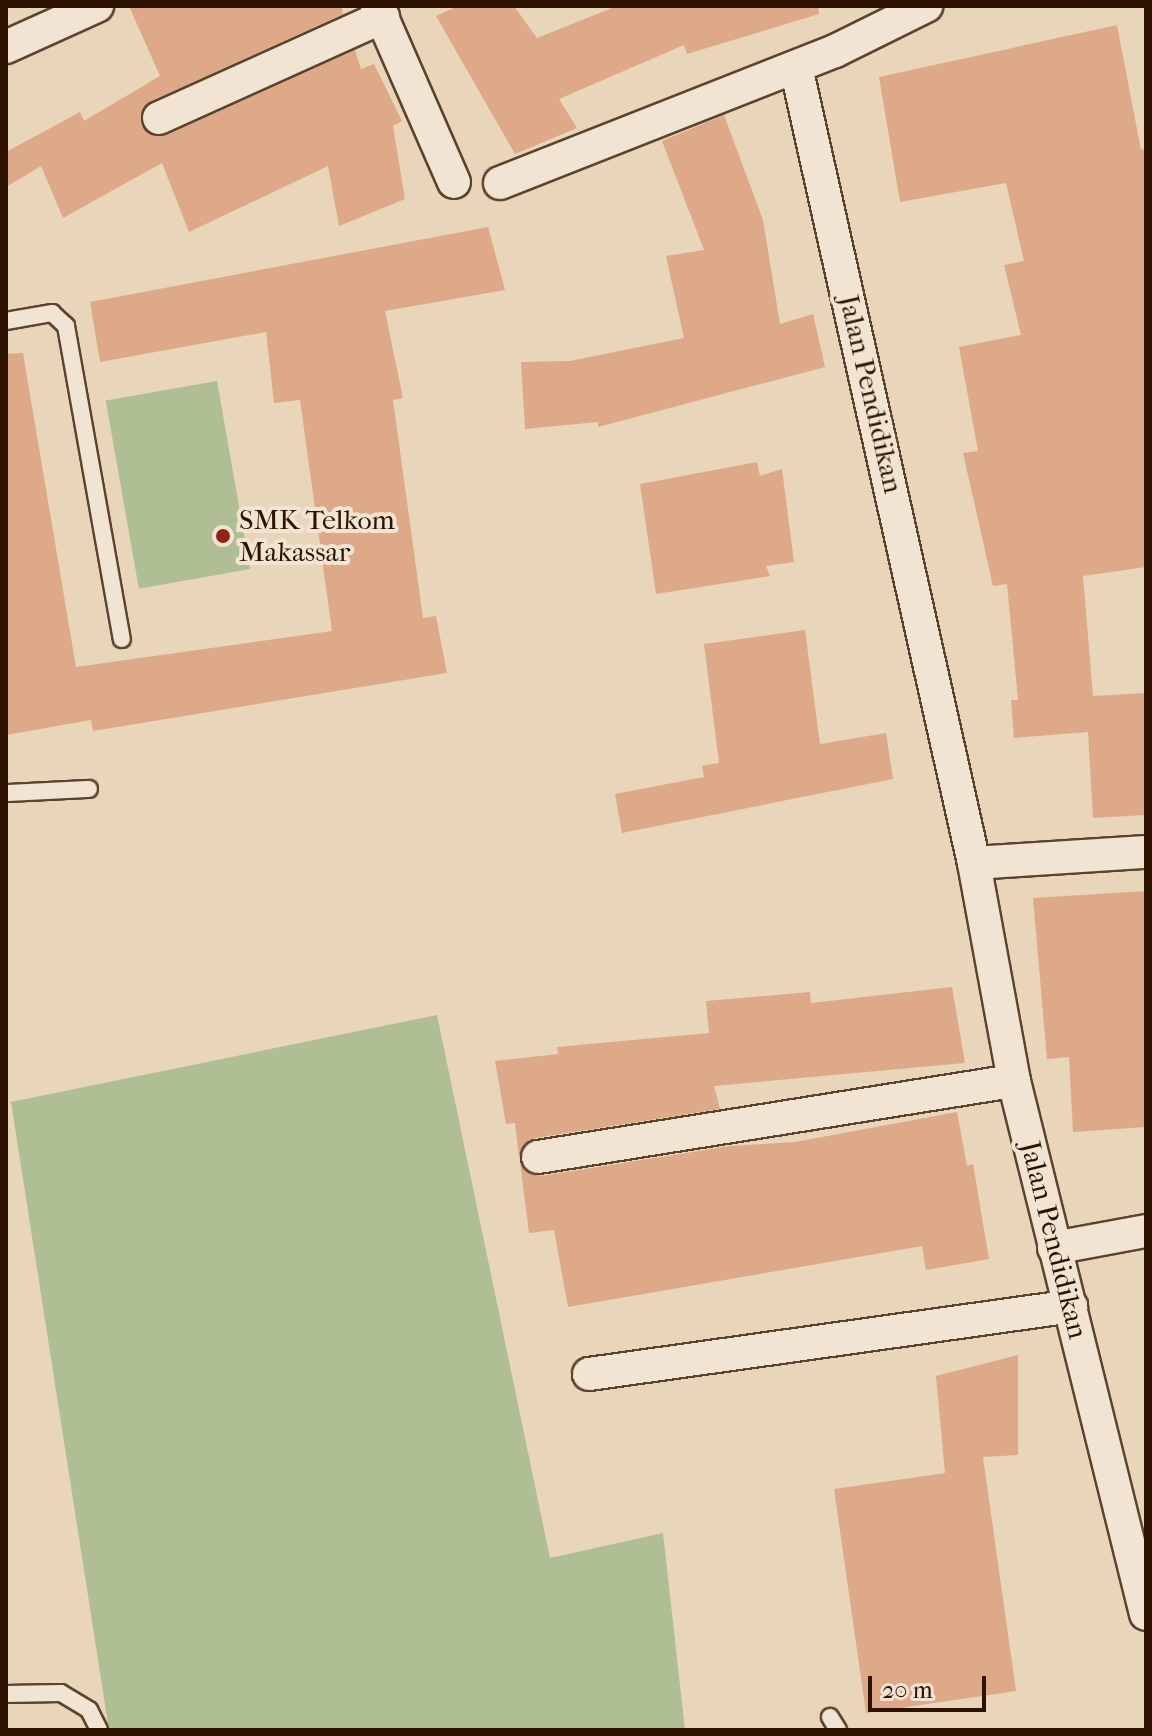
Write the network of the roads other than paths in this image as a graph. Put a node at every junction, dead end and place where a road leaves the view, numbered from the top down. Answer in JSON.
{"nodes":[{"id":1,"x":97,"y":6,"type":"edge"},
{"id":2,"x":926,"y":6,"type":"edge"},
{"id":3,"x":380,"y":12,"type":"edge"},
{"id":4,"x":48,"y":17,"type":"edge"},
{"id":5,"x":881,"y":17,"type":"edge"},
{"id":6,"x":6,"y":47,"type":"edge"},
{"id":7,"x":796,"y":67,"type":"junction"},
{"id":8,"x":159,"y":118,"type":"dead end"},
{"id":9,"x":454,"y":182,"type":"dead end"},
{"id":10,"x":500,"y":183,"type":"dead end"},
{"id":11,"x":6,"y":321,"type":"edge"},
{"id":12,"x":122,"y":639,"type":"dead end"},
{"id":13,"x":89,"y":789,"type":"dead end"},
{"id":14,"x":6,"y":793,"type":"edge"},
{"id":15,"x":1146,"y":852,"type":"edge"},
{"id":16,"x":974,"y":863,"type":"junction"},
{"id":17,"x":1014,"y":1081,"type":"junction"},
{"id":18,"x":538,"y":1157,"type":"dead end"},
{"id":19,"x":1146,"y":1231,"type":"edge"},
{"id":20,"x":1054,"y":1248,"type":"junction"},
{"id":21,"x":1071,"y":1306,"type":"junction"},
{"id":22,"x":589,"y":1374,"type":"dead end"},
{"id":23,"x":1144,"y":1599,"type":"edge"},
{"id":24,"x":6,"y":1694,"type":"edge"},
{"id":25,"x":99,"y":1730,"type":"edge"}],
"edges":[{"from":1,"to":4,"type":"street"},
{"from":2,"to":5,"type":"street"},
{"from":3,"to":8,"type":"street"},
{"from":3,"to":9,"type":"street"},
{"from":4,"to":6,"type":"street"},
{"from":5,"to":7,"type":"street"},
{"from":7,"to":10,"type":"street"},
{"from":7,"to":16,"type":"street","name":"Jalan Pendidikan"},
{"from":11,"to":12,"type":"lane"},
{"from":13,"to":14,"type":"lane"},
{"from":15,"to":16,"type":"street"},
{"from":16,"to":17,"type":"street","name":"Jalan Pendidikan"},
{"from":17,"to":18,"type":"street"},
{"from":17,"to":20,"type":"street","name":"Jalan Pendidikan"},
{"from":19,"to":20,"type":"street"},
{"from":20,"to":21,"type":"street","name":"Jalan Pendidikan"},
{"from":21,"to":22,"type":"street"},
{"from":21,"to":23,"type":"street","name":"Jalan Pendidikan"},
{"from":24,"to":25,"type":"lane"}]}
